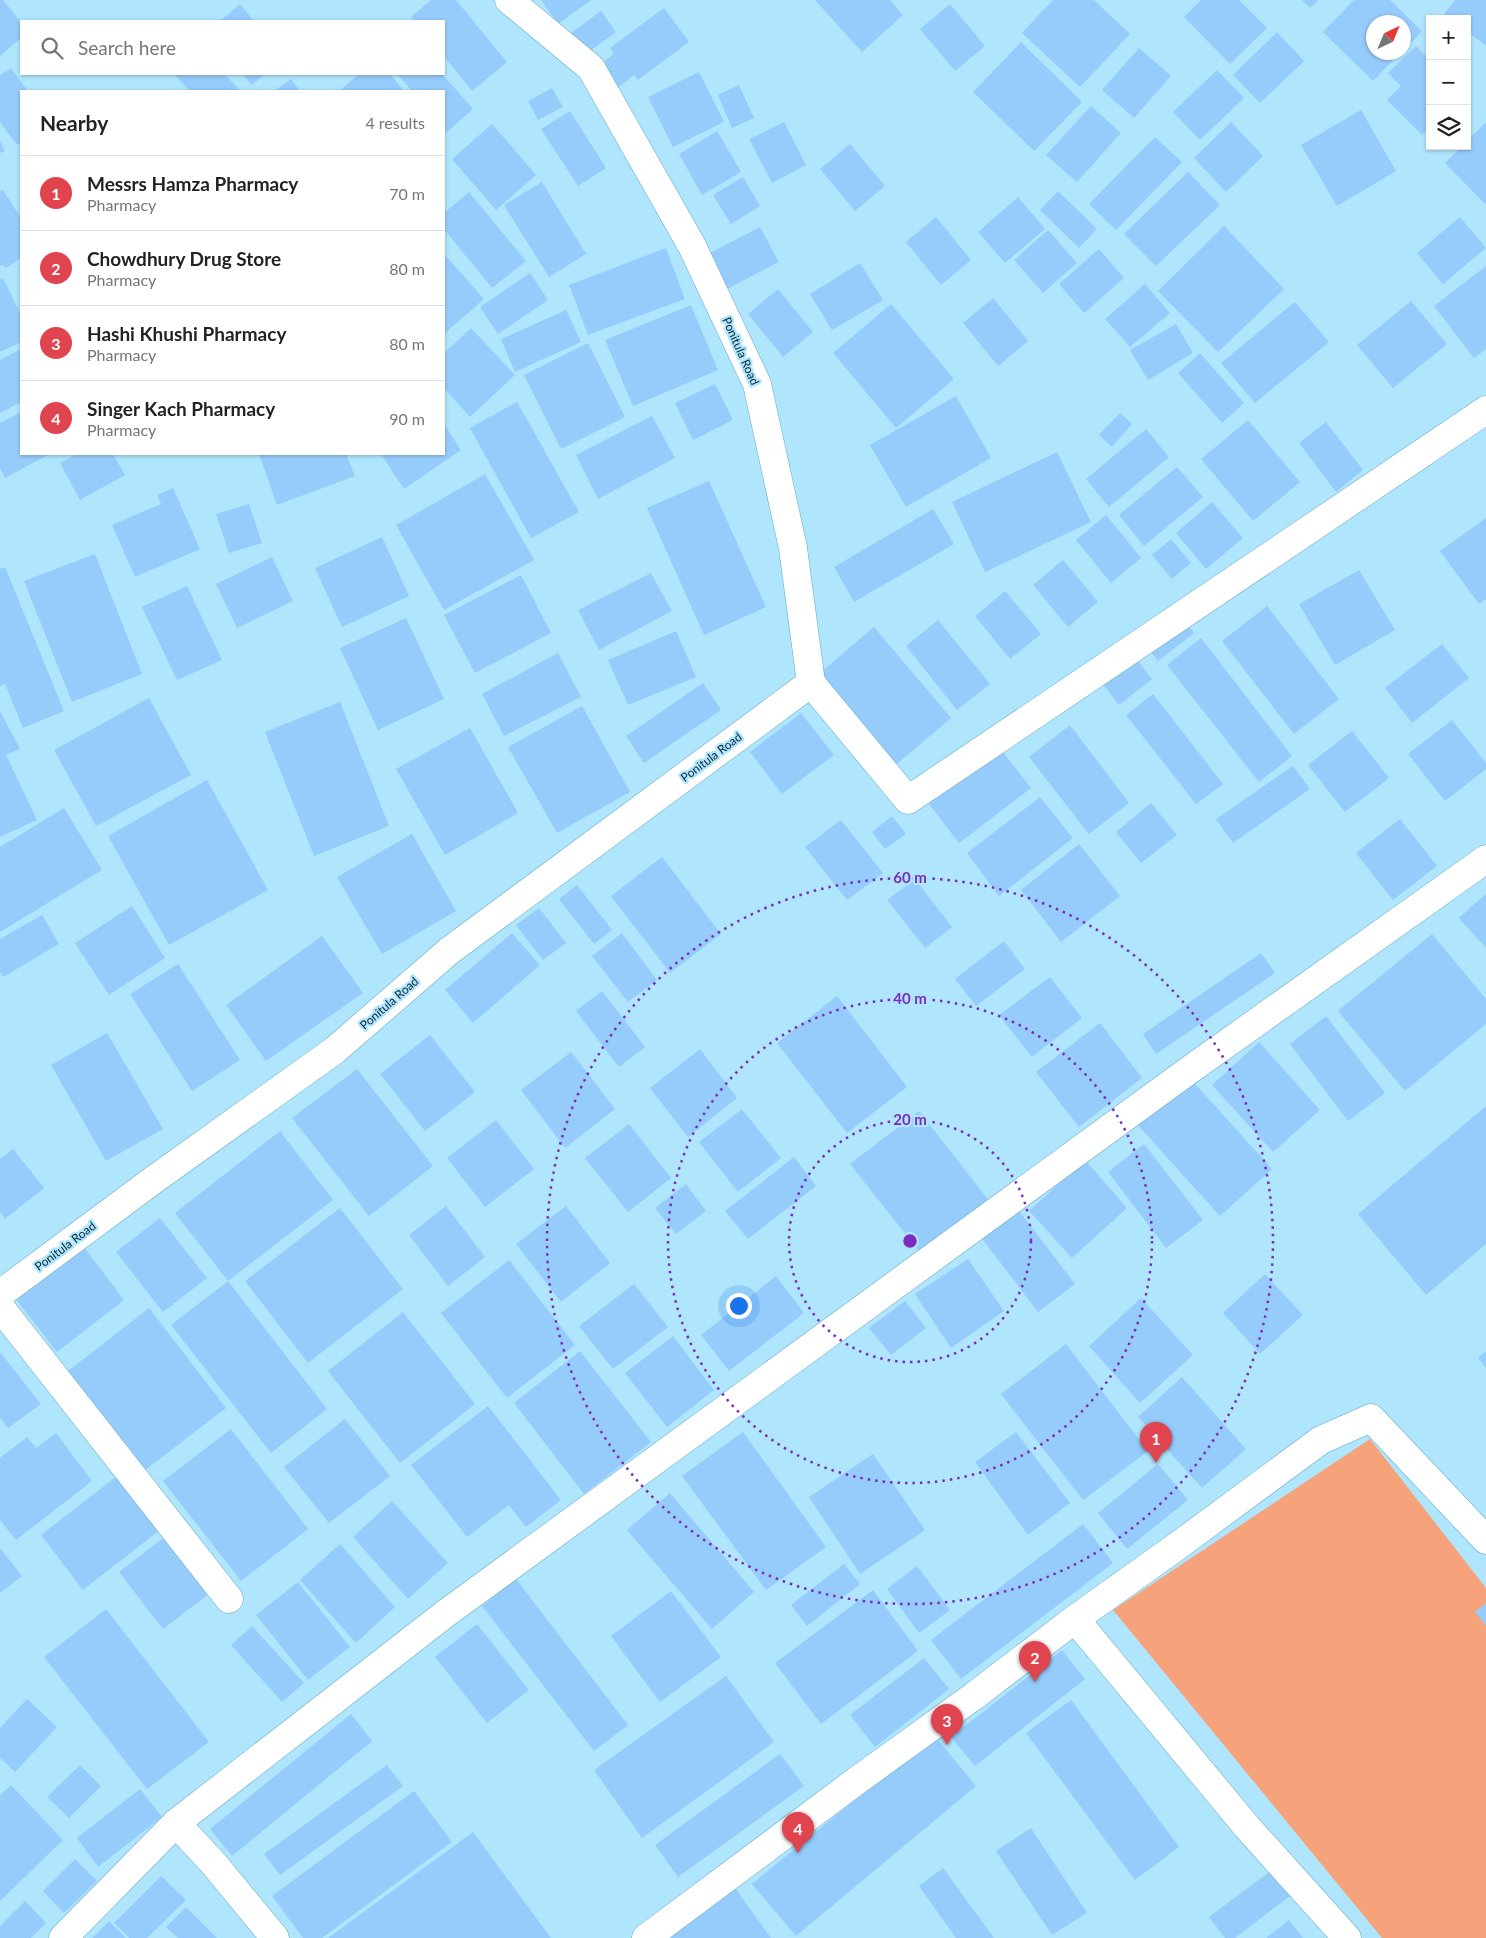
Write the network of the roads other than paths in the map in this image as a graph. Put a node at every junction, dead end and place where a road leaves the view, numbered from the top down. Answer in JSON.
{"nodes":[{"id":1,"x":509,"y":0,"type":"edge"},
{"id":2,"x":1486,"y":410,"type":"edge"},
{"id":3,"x":810,"y":683,"type":"junction"},
{"id":4,"x":1486,"y":859,"type":"edge"},
{"id":5,"x":0,"y":1294,"type":"edge"},
{"id":6,"x":0,"y":1307,"type":"edge"},
{"id":7,"x":1486,"y":1540,"type":"edge"},
{"id":8,"x":229,"y":1600,"type":"dead end"},
{"id":9,"x":1075,"y":1619,"type":"junction"},
{"id":10,"x":176,"y":1823,"type":"junction"},
{"id":11,"x":63,"y":1938,"type":"edge"},
{"id":12,"x":275,"y":1938,"type":"edge"},
{"id":13,"x":646,"y":1938,"type":"edge"},
{"id":14,"x":1347,"y":1938,"type":"edge"}],
"edges":[{"from":1,"to":3,"type":"street","name":"Ponitula Road"},
{"from":2,"to":3,"type":"street"},
{"from":3,"to":5,"type":"street","name":"Ponitula Road"},
{"from":4,"to":10,"type":"street"},
{"from":6,"to":8,"type":"street"},
{"from":7,"to":9,"type":"street"},
{"from":9,"to":13,"type":"street"},
{"from":9,"to":14,"type":"street"},
{"from":10,"to":11,"type":"street"},
{"from":10,"to":12,"type":"street"}]}
